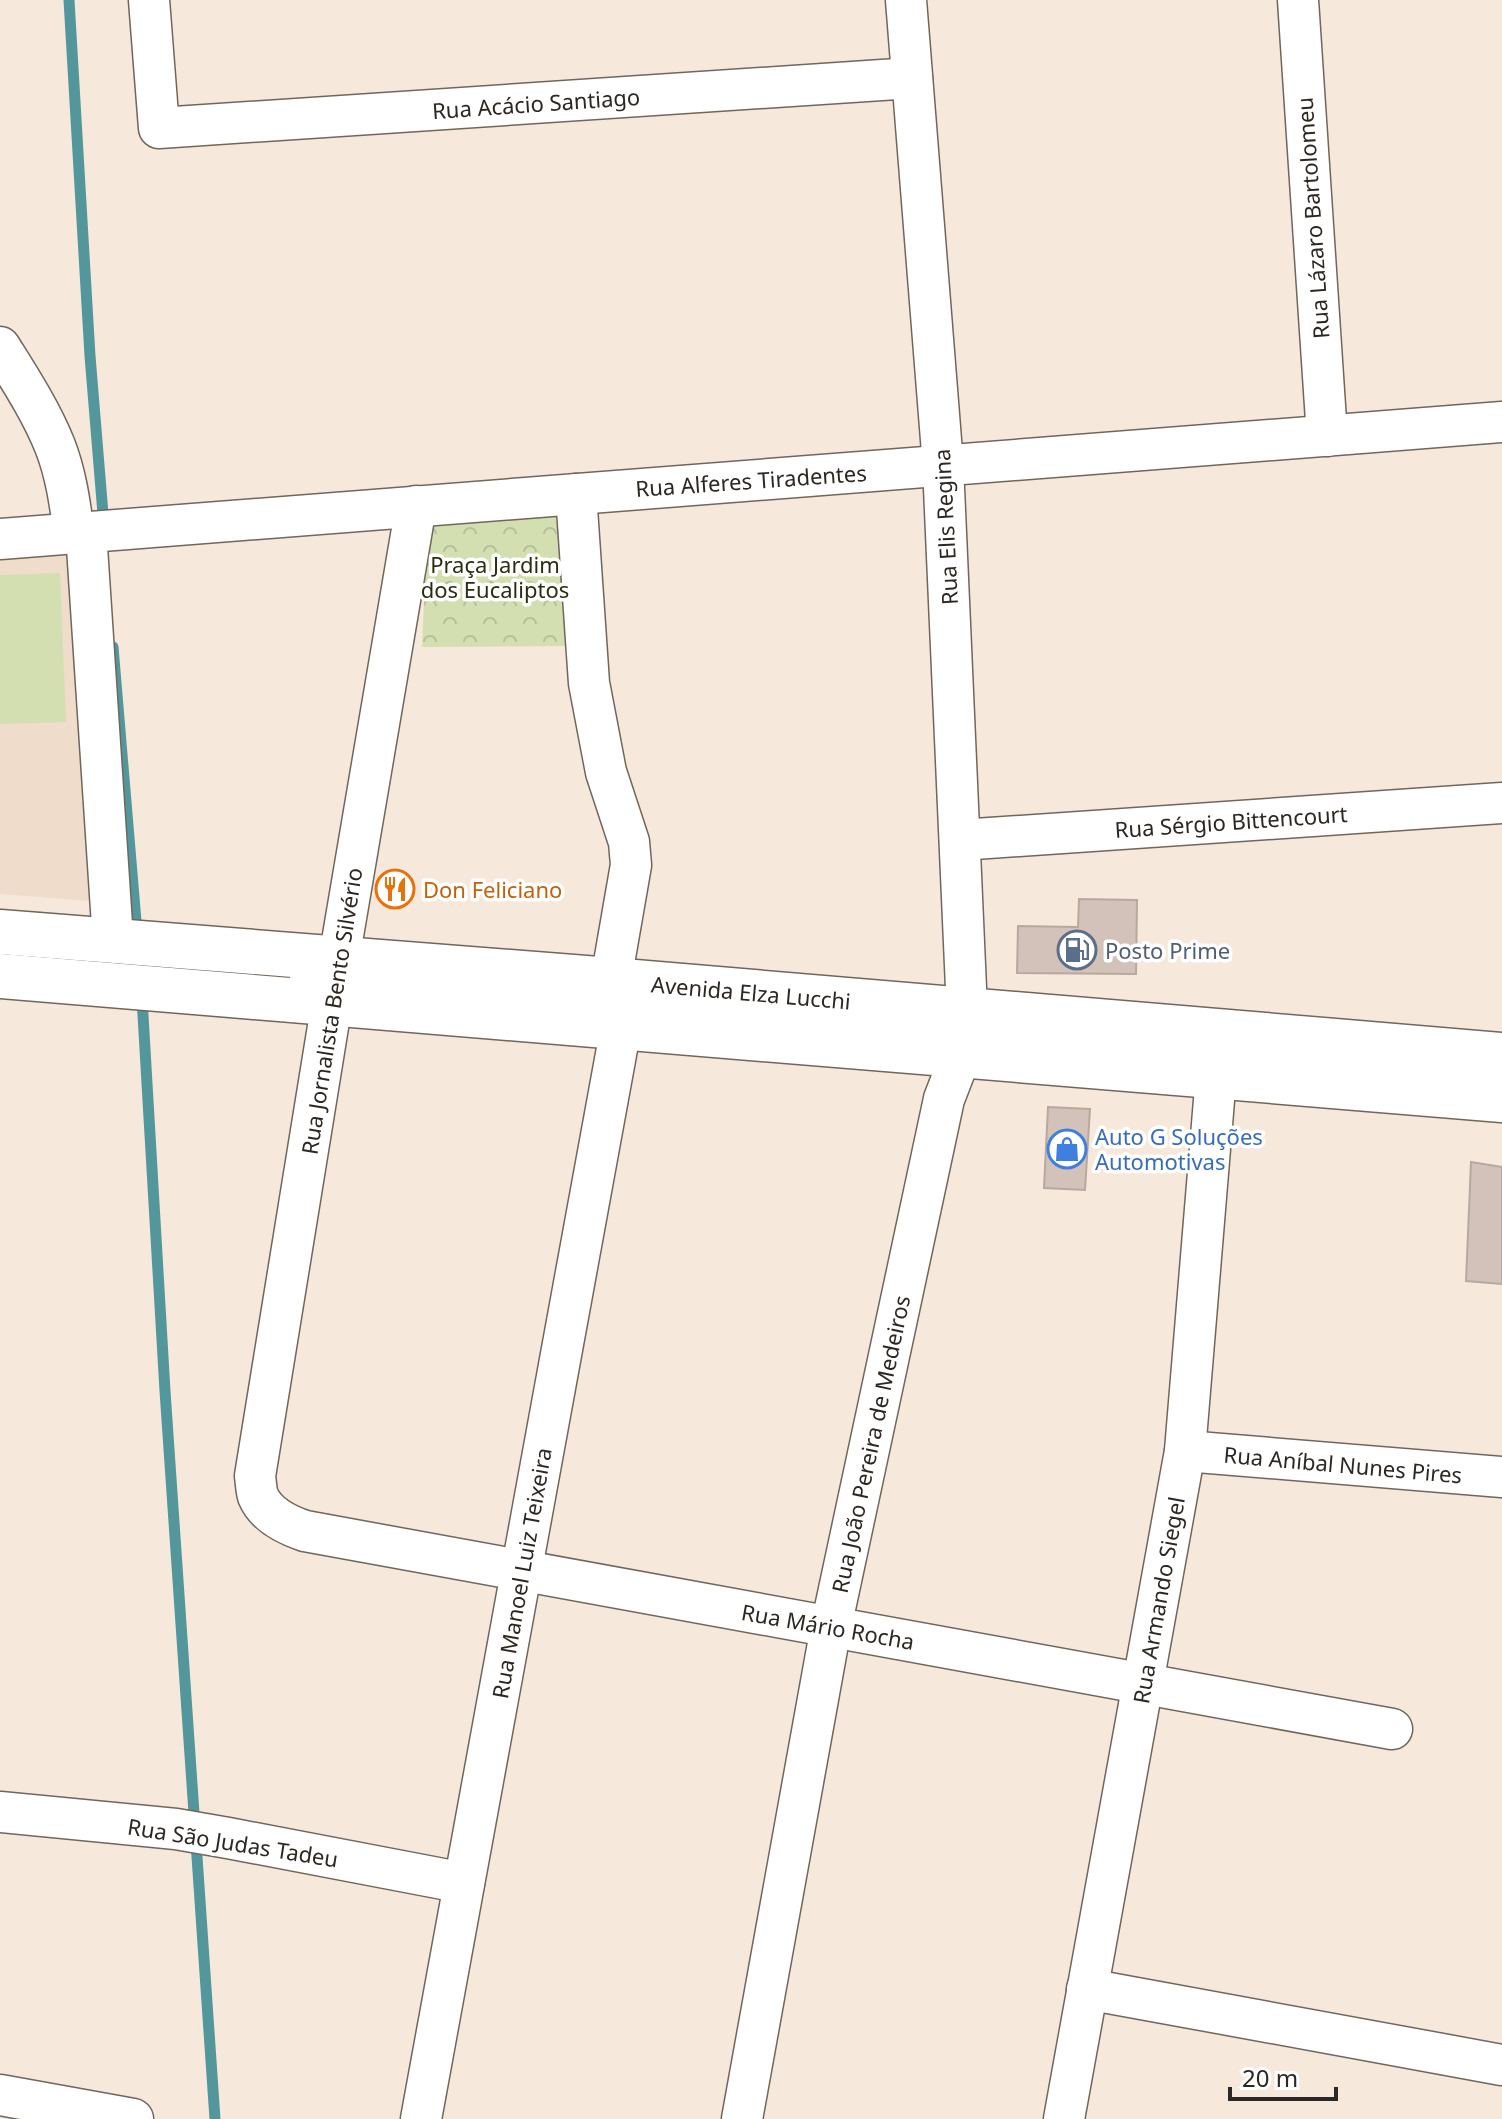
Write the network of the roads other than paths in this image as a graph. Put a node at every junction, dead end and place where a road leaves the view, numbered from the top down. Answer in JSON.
{"nodes":[{"id":1,"x":149,"y":0,"type":"edge"},
{"id":2,"x":906,"y":0,"type":"edge"},
{"id":3,"x":1298,"y":0,"type":"edge"},
{"id":4,"x":912,"y":78,"type":"junction"},
{"id":5,"x":0,"y":347,"type":"edge"},
{"id":6,"x":1502,"y":422,"type":"edge"},
{"id":7,"x":1327,"y":436,"type":"junction"},
{"id":8,"x":943,"y":465,"type":"junction"},
{"id":9,"x":576,"y":494,"type":"junction"},
{"id":10,"x":416,"y":506,"type":"junction"},
{"id":11,"x":83,"y":532,"type":"junction"},
{"id":12,"x":0,"y":539,"type":"edge"},
{"id":13,"x":1502,"y":803,"type":"edge"},
{"id":14,"x":960,"y":840,"type":"junction"},
{"id":15,"x":0,"y":932,"type":"edge"},
{"id":16,"x":0,"y":958,"type":"edge"},
{"id":17,"x":117,"y":958,"type":"junction"},
{"id":18,"x":0,"y":976,"type":"edge"},
{"id":19,"x":611,"y":980,"type":"junction"},
{"id":20,"x":336,"y":981,"type":"junction"},
{"id":21,"x":621,"y":1027,"type":"junction"},
{"id":22,"x":964,"y":1033,"type":"junction"},
{"id":23,"x":1502,"y":1055,"type":"edge"},
{"id":24,"x":1216,"y":1076,"type":"junction"},
{"id":25,"x":1502,"y":1077,"type":"edge"},
{"id":26,"x":1502,"y":1100,"type":"edge"},
{"id":27,"x":1185,"y":1451,"type":"junction"},
{"id":28,"x":1502,"y":1477,"type":"edge"},
{"id":29,"x":270,"y":1511,"type":"joint"},
{"id":30,"x":522,"y":1571,"type":"junction"},
{"id":31,"x":831,"y":1627,"type":"junction"},
{"id":32,"x":1142,"y":1684,"type":"junction"},
{"id":33,"x":1392,"y":1729,"type":"dead end"},
{"id":34,"x":0,"y":1812,"type":"edge"},
{"id":35,"x":464,"y":1883,"type":"junction"},
{"id":36,"x":1087,"y":1989,"type":"junction"},
{"id":37,"x":1502,"y":2065,"type":"edge"},
{"id":38,"x":0,"y":2095,"type":"edge"},
{"id":39,"x":133,"y":2119,"type":"edge"},
{"id":40,"x":421,"y":2119,"type":"edge"},
{"id":41,"x":742,"y":2119,"type":"edge"},
{"id":42,"x":1064,"y":2119,"type":"edge"}],
"edges":[{"from":1,"to":4,"type":"street","name":"Rua Acácio Santiago"},
{"from":2,"to":4,"type":"street","name":"Rua Elis Regina"},
{"from":3,"to":7,"type":"street","name":"Rua Lázaro Bartolomeu"},
{"from":4,"to":8,"type":"street","name":"Rua Elis Regina"},
{"from":5,"to":11,"type":"street"},
{"from":6,"to":7,"type":"street","name":"Rua Alferes Tiradentes"},
{"from":7,"to":8,"type":"street","name":"Rua Alferes Tiradentes"},
{"from":8,"to":9,"type":"street","name":"Rua Alferes Tiradentes"},
{"from":8,"to":14,"type":"street","name":"Rua Elis Regina"},
{"from":9,"to":10,"type":"street","name":"Rua Alferes Tiradentes"},
{"from":9,"to":19,"type":"street"},
{"from":10,"to":11,"type":"street","name":"Rua Alferes Tiradentes"},
{"from":10,"to":20,"type":"street","name":"Rua Jornalista Bento Silvério"},
{"from":11,"to":12,"type":"street","name":"Rua Alferes Tiradentes"},
{"from":11,"to":17,"type":"street"},
{"from":13,"to":14,"type":"street","name":"Rua Sérgio Bittencourt"},
{"from":14,"to":22,"type":"street","name":"Rua Elis Regina"},
{"from":15,"to":17,"type":"main road","name":"Avenida Elza Lucchi"},
{"from":16,"to":17,"type":"street"},
{"from":17,"to":18,"type":"main road","name":"Avenida Elza Lucchi"},
{"from":17,"to":20,"type":"main road","name":"Avenida Elza Lucchi"},
{"from":19,"to":20,"type":"main road","name":"Avenida Elza Lucchi"},
{"from":19,"to":22,"type":"main road","name":"Avenida Elza Lucchi"},
{"from":20,"to":21,"type":"main road","name":"Avenida Elza Lucchi"},
{"from":20,"to":22,"type":"street"},
{"from":20,"to":29,"type":"street","name":"Rua Jornalista Bento Silvério"},
{"from":21,"to":22,"type":"main road","name":"Avenida Elza Lucchi"},
{"from":21,"to":30,"type":"street","name":"Rua Manoel Luiz Teixeira"},
{"from":22,"to":23,"type":"main road","name":"Avenida Elza Lucchi"},
{"from":22,"to":24,"type":"main road","name":"Avenida Elza Lucchi"},
{"from":22,"to":25,"type":"street"},
{"from":22,"to":31,"type":"street","name":"Rua João Pereira de Medeiros"},
{"from":24,"to":26,"type":"main road","name":"Avenida Elza Lucchi"},
{"from":24,"to":27,"type":"street","name":"Rua Armando Siegel"},
{"from":27,"to":28,"type":"street","name":"Rua Aníbal Nunes Pires"},
{"from":27,"to":32,"type":"street","name":"Rua Armando Siegel"},
{"from":29,"to":30,"type":"street","name":"Rua Mário Rocha"},
{"from":30,"to":31,"type":"street","name":"Rua Mário Rocha"},
{"from":30,"to":35,"type":"street","name":"Rua Manoel Luiz Teixeira"},
{"from":31,"to":32,"type":"street","name":"Rua Mário Rocha"},
{"from":31,"to":41,"type":"street","name":"Rua João Pereira de Medeiros"},
{"from":32,"to":33,"type":"street","name":"Rua Mário Rocha"},
{"from":32,"to":36,"type":"street","name":"Rua Armando Siegel"},
{"from":34,"to":35,"type":"street","name":"Rua São Judas Tadeu"},
{"from":35,"to":40,"type":"street","name":"Rua Manoel Luiz Teixeira"},
{"from":36,"to":37,"type":"street"},
{"from":36,"to":42,"type":"street","name":"Rua Armando Siegel"},
{"from":38,"to":39,"type":"street"}]}
